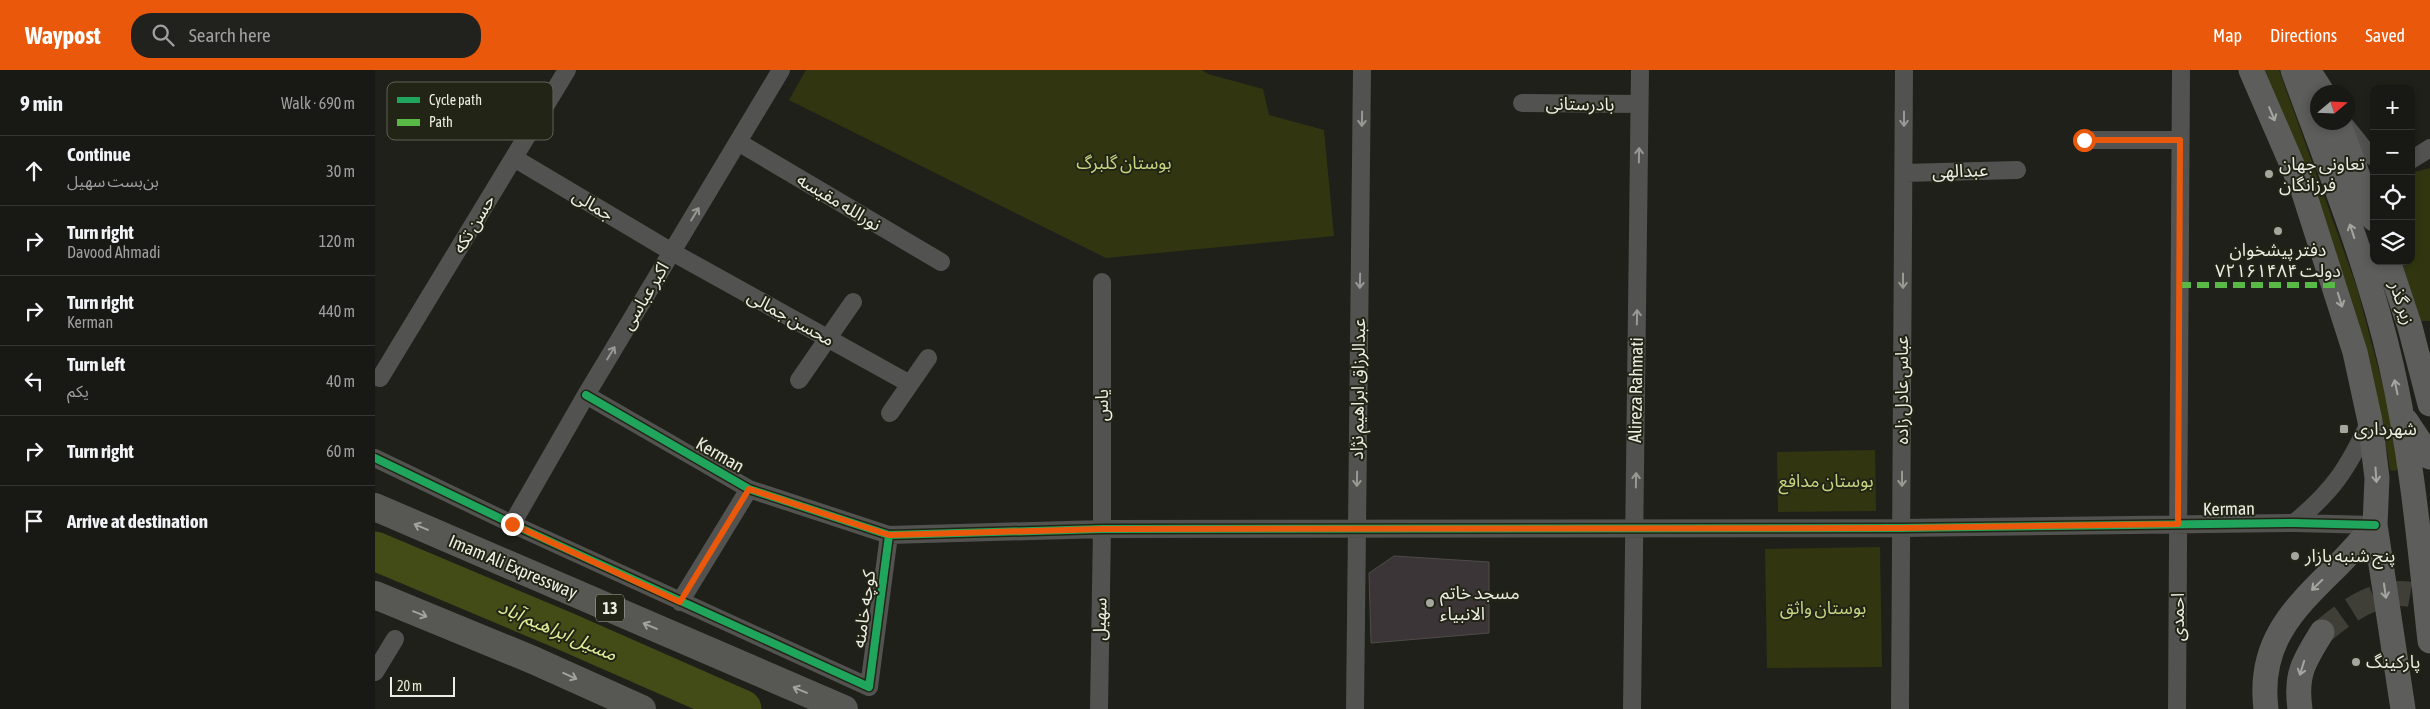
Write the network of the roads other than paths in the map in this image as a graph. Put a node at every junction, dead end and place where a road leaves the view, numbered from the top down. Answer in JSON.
{"nodes":[{"id":1,"x":567,"y":70,"type":"edge"},
{"id":2,"x":781,"y":70,"type":"edge"},
{"id":3,"x":1362,"y":70,"type":"edge"},
{"id":4,"x":1640,"y":70,"type":"edge"},
{"id":5,"x":1904,"y":70,"type":"edge"},
{"id":6,"x":2181,"y":70,"type":"edge"},
{"id":7,"x":2251,"y":70,"type":"edge"},
{"id":8,"x":2293,"y":70,"type":"edge"},
{"id":9,"x":2308,"y":70,"type":"edge"},
{"id":10,"x":2318,"y":85,"type":"edge"},
{"id":11,"x":553,"y":93,"type":"edge"},
{"id":12,"x":1521,"y":103,"type":"dead end"},
{"id":13,"x":1639,"y":104,"type":"junction"},
{"id":14,"x":2341,"y":130,"type":"edge"},
{"id":15,"x":2349,"y":130,"type":"edge"},
{"id":16,"x":524,"y":140,"type":"edge"},
{"id":17,"x":2084,"y":140,"type":"dead end"},
{"id":18,"x":2180,"y":140,"type":"junction"},
{"id":19,"x":738,"y":142,"type":"junction"},
{"id":20,"x":2430,"y":148,"type":"edge"},
{"id":21,"x":2370,"y":155,"type":"edge"},
{"id":22,"x":2415,"y":157,"type":"edge"},
{"id":23,"x":513,"y":158,"type":"junction"},
{"id":24,"x":2017,"y":170,"type":"dead end"},
{"id":25,"x":1904,"y":173,"type":"junction"},
{"id":26,"x":2370,"y":208,"type":"edge"},
{"id":27,"x":672,"y":252,"type":"junction"},
{"id":28,"x":941,"y":262,"type":"dead end"},
{"id":29,"x":2389,"y":265,"type":"edge"},
{"id":30,"x":1102,"y":282,"type":"dead end"},
{"id":31,"x":853,"y":302,"type":"dead end"},
{"id":32,"x":829,"y":339,"type":"junction"},
{"id":33,"x":928,"y":358,"type":"dead end"},
{"id":34,"x":380,"y":378,"type":"dead end"},
{"id":35,"x":799,"y":380,"type":"dead end"},
{"id":36,"x":910,"y":384,"type":"junction"},
{"id":37,"x":586,"y":395,"type":"junction"},
{"id":38,"x":2430,"y":404,"type":"edge"},
{"id":39,"x":890,"y":413,"type":"dead end"},
{"id":40,"x":2402,"y":416,"type":"junction"},
{"id":41,"x":2370,"y":421,"type":"junction"},
{"id":42,"x":2430,"y":457,"type":"edge"},
{"id":43,"x":375,"y":458,"type":"edge"},
{"id":44,"x":749,"y":489,"type":"junction"},
{"id":45,"x":375,"y":507,"type":"edge"},
{"id":46,"x":2423,"y":522,"type":"edge"},
{"id":47,"x":2294,"y":523,"type":"junction"},
{"id":48,"x":512,"y":524,"type":"junction"},
{"id":49,"x":2178,"y":524,"type":"junction"},
{"id":50,"x":2375,"y":525,"type":"junction"},
{"id":51,"x":1356,"y":528,"type":"junction"},
{"id":52,"x":1635,"y":528,"type":"junction"},
{"id":53,"x":1901,"y":528,"type":"junction"},
{"id":54,"x":1102,"y":529,"type":"junction"},
{"id":55,"x":889,"y":535,"type":"junction"},
{"id":56,"x":375,"y":596,"type":"edge"},
{"id":57,"x":680,"y":602,"type":"junction"},
{"id":58,"x":2322,"y":632,"type":"tunnel mouth"},
{"id":59,"x":395,"y":639,"type":"dead end"},
{"id":60,"x":2430,"y":641,"type":"edge"},
{"id":61,"x":375,"y":672,"type":"edge"},
{"id":62,"x":642,"y":709,"type":"edge"},
{"id":63,"x":844,"y":709,"type":"edge"},
{"id":64,"x":1099,"y":709,"type":"edge"},
{"id":65,"x":1355,"y":709,"type":"edge"},
{"id":66,"x":1632,"y":709,"type":"edge"},
{"id":67,"x":1900,"y":709,"type":"edge"},
{"id":68,"x":2177,"y":709,"type":"edge"},
{"id":69,"x":2266,"y":709,"type":"edge"},
{"id":70,"x":2300,"y":709,"type":"edge"},
{"id":71,"x":2403,"y":709,"type":"edge"}],
"edges":[{"from":1,"to":11,"type":"street","name":"حسن تکه"},
{"from":2,"to":19,"type":"street","name":"اکبر عباسی"},
{"from":3,"to":51,"type":"street","name":"عبدالرزاق ابراهیم نژاد","one_way":true},
{"from":4,"to":13,"type":"street","name":"Alireza Rahmati"},
{"from":5,"to":25,"type":"street","name":"عباس عادل زاده","one_way":true},
{"from":6,"to":18,"type":"street","name":"احمدی"},
{"from":7,"to":41,"type":"main road","one_way":true},
{"from":40,"to":8,"type":"main road","one_way":true},
{"from":9,"to":10,"type":"main road"},
{"from":12,"to":13,"type":"street","name":"بادرستانی"},
{"from":52,"to":13,"type":"street","name":"Alireza Rahmati","one_way":true},
{"from":14,"to":26,"type":"main road"},
{"from":15,"to":21,"type":"street"},
{"from":16,"to":23,"type":"street","name":"حسن تکه"},
{"from":17,"to":18,"type":"street"},
{"from":18,"to":49,"type":"street","name":"احمدی"},
{"from":27,"to":19,"type":"street","name":"اکبر عباسی","one_way":true},
{"from":19,"to":28,"type":"street","name":"نورالله مقیسه"},
{"from":20,"to":22,"type":"street"},
{"from":23,"to":27,"type":"street","name":"جمالی"},
{"from":23,"to":34,"type":"street","name":"حسن تکه"},
{"from":24,"to":25,"type":"street","name":"عبدالهی"},
{"from":25,"to":53,"type":"street","name":"عباس عادل زاده","one_way":true},
{"from":27,"to":32,"type":"street","name":"محسن جمالی"},
{"from":37,"to":27,"type":"street","name":"اکبر عباسی","one_way":true},
{"from":29,"to":38,"type":"main road","name":"زیر گذر"},
{"from":30,"to":54,"type":"street","name":"یاس"},
{"from":31,"to":32,"type":"street"},
{"from":32,"to":35,"type":"street"},
{"from":32,"to":36,"type":"street","name":"محسن جمالی"},
{"from":33,"to":36,"type":"street"},
{"from":36,"to":39,"type":"street"},
{"from":37,"to":44,"type":"street","name":"Kerman"},
{"from":37,"to":48,"type":"street","name":"اکبر عباسی"},
{"from":40,"to":42,"type":"main road"},
{"from":40,"to":46,"type":"main road"},
{"from":41,"to":47,"type":"street"},
{"from":41,"to":50,"type":"main road","one_way":true},
{"from":43,"to":48,"type":"street"},
{"from":44,"to":55,"type":"street","name":"Kerman"},
{"from":44,"to":57,"type":"street"},
{"from":63,"to":45,"type":"highway","name":"Imam Ali Expressway","number":"13","one_way":true},
{"from":46,"to":50,"type":"main road","name":"Kerman"},
{"from":46,"to":60,"type":"main road"},
{"from":47,"to":49,"type":"street","name":"Kerman"},
{"from":47,"to":50,"type":"street","name":"Kerman"},
{"from":48,"to":57,"type":"street"},
{"from":49,"to":53,"type":"street","name":"Kerman"},
{"from":49,"to":68,"type":"street","name":"احمدی"},
{"from":50,"to":69,"type":"main road","one_way":true},
{"from":50,"to":71,"type":"main road","one_way":true},
{"from":51,"to":52,"type":"street","name":"Kerman"},
{"from":51,"to":54,"type":"street","name":"Kerman"},
{"from":51,"to":65,"type":"street","name":"عبدالرزاق ابراهیم نژاد"},
{"from":52,"to":53,"type":"street","name":"Kerman"},
{"from":52,"to":66,"type":"street","name":"Alireza Rahmati"},
{"from":53,"to":67,"type":"street","name":"عباس عادل زاده"},
{"from":54,"to":55,"type":"street","name":"Kerman"},
{"from":54,"to":64,"type":"street","name":"سهیل"},
{"from":55,"to":57,"type":"street","name":"کوچه خامنه"},
{"from":56,"to":62,"type":"highway","one_way":true},
{"from":58,"to":70,"type":"main road","one_way":true},
{"from":59,"to":61,"type":"street"}]}
